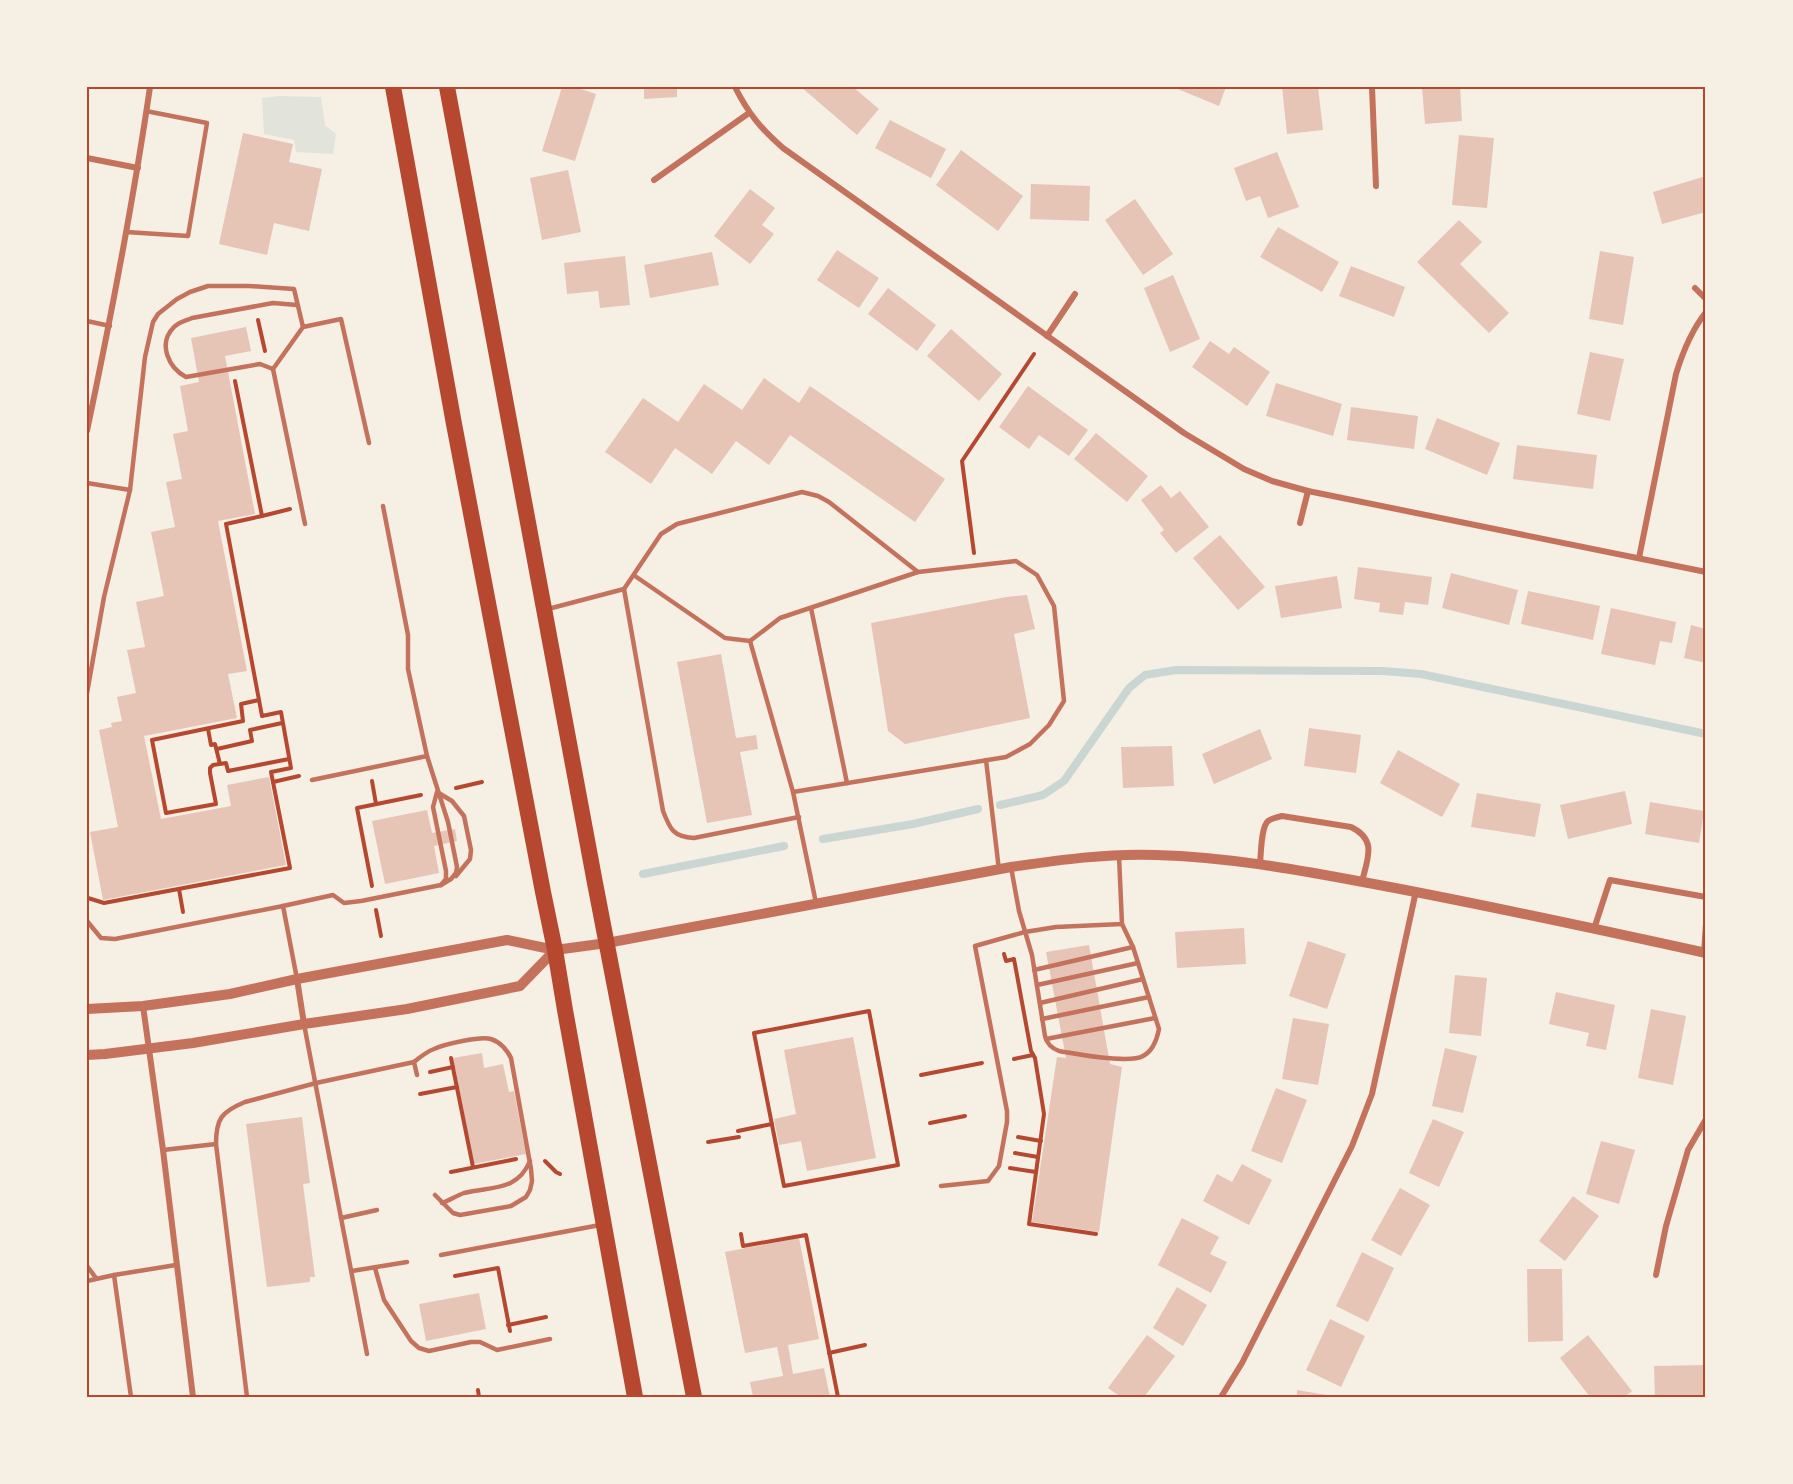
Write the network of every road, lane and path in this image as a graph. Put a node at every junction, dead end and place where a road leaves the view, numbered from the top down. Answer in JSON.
{"nodes":[{"id":1,"x":150,"y":87,"type":"edge"},
{"id":2,"x":393,"y":87,"type":"edge"},
{"id":3,"x":447,"y":87,"type":"edge"},
{"id":4,"x":735,"y":87,"type":"edge"},
{"id":5,"x":1372,"y":87,"type":"edge"},
{"id":6,"x":146,"y":111,"type":"junction"},
{"id":7,"x":749,"y":113,"type":"junction"},
{"id":8,"x":87,"y":158,"type":"edge"},
{"id":9,"x":138,"y":168,"type":"junction"},
{"id":10,"x":654,"y":180,"type":"dead end"},
{"id":11,"x":1376,"y":186,"type":"dead end"},
{"id":12,"x":126,"y":232,"type":"junction"},
{"id":13,"x":1695,"y":288,"type":"dead end"},
{"id":14,"x":1076,"y":294,"type":"dead end"},
{"id":15,"x":1706,"y":299,"type":"edge"},
{"id":16,"x":297,"y":305,"type":"junction"},
{"id":17,"x":1706,"y":312,"type":"edge"},
{"id":18,"x":257,"y":313,"type":"dead end"},
{"id":19,"x":87,"y":321,"type":"edge"},
{"id":20,"x":110,"y":326,"type":"junction"},
{"id":21,"x":303,"y":327,"type":"junction"},
{"id":22,"x":1047,"y":336,"type":"junction"},
{"id":23,"x":265,"y":353,"type":"dead end"},
{"id":24,"x":1034,"y":354,"type":"dead end"},
{"id":25,"x":233,"y":369,"type":"junction"},
{"id":26,"x":273,"y":369,"type":"junction"},
{"id":27,"x":87,"y":431,"type":"edge"},
{"id":28,"x":369,"y":443,"type":"dead end"},
{"id":29,"x":87,"y":483,"type":"edge"},
{"id":30,"x":130,"y":490,"type":"junction"},
{"id":31,"x":1308,"y":491,"type":"junction"},
{"id":32,"x":382,"y":506,"type":"dead end"},
{"id":33,"x":301,"y":507,"type":"junction"},
{"id":34,"x":262,"y":516,"type":"junction"},
{"id":35,"x":1300,"y":523,"type":"dead end"},
{"id":36,"x":305,"y":524,"type":"dead end"},
{"id":37,"x":1639,"y":558,"type":"junction"},
{"id":38,"x":976,"y":566,"type":"junction"},
{"id":39,"x":918,"y":572,"type":"junction"},
{"id":40,"x":1706,"y":572,"type":"edge"},
{"id":41,"x":634,"y":576,"type":"junction"},
{"id":42,"x":624,"y":589,"type":"junction"},
{"id":43,"x":811,"y":608,"type":"junction"},
{"id":44,"x":545,"y":609,"type":"junction"},
{"id":45,"x":750,"y":641,"type":"junction"},
{"id":46,"x":87,"y":693,"type":"edge"},
{"id":47,"x":259,"y":700,"type":"junction"},
{"id":48,"x":282,"y":723,"type":"junction"},
{"id":49,"x":208,"y":729,"type":"junction"},
{"id":50,"x":217,"y":749,"type":"junction"},
{"id":51,"x":427,"y":756,"type":"junction"},
{"id":52,"x":289,"y":759,"type":"junction"},
{"id":53,"x":986,"y":760,"type":"junction"},
{"id":54,"x":269,"y":763,"type":"junction"},
{"id":55,"x":220,"y":764,"type":"junction"},
{"id":56,"x":370,"y":768,"type":"junction"},
{"id":57,"x":271,"y":772,"type":"junction"},
{"id":58,"x":302,"y":776,"type":"dead end"},
{"id":59,"x":312,"y":780,"type":"dead end"},
{"id":60,"x":273,"y":782,"type":"junction"},
{"id":61,"x":482,"y":782,"type":"dead end"},
{"id":62,"x":848,"y":783,"type":"junction"},
{"id":63,"x":453,"y":788,"type":"dead end"},
{"id":64,"x":437,"y":792,"type":"junction"},
{"id":65,"x":793,"y":792,"type":"junction"},
{"id":66,"x":424,"y":795,"type":"dead end"},
{"id":67,"x":376,"y":804,"type":"junction"},
{"id":68,"x":799,"y":817,"type":"junction"},
{"id":69,"x":1119,"y":855,"type":"junction"},
{"id":70,"x":1260,"y":864,"type":"junction"},
{"id":71,"x":1011,"y":867,"type":"junction"},
{"id":72,"x":999,"y":870,"type":"junction"},
{"id":73,"x":451,"y":879,"type":"junction"},
{"id":74,"x":1362,"y":882,"type":"junction"},
{"id":75,"x":441,"y":885,"type":"junction"},
{"id":76,"x":179,"y":889,"type":"junction"},
{"id":77,"x":373,"y":890,"type":"dead end"},
{"id":78,"x":1416,"y":891,"type":"junction"},
{"id":79,"x":1706,"y":897,"type":"edge"},
{"id":80,"x":88,"y":898,"type":"edge"},
{"id":81,"x":816,"y":903,"type":"junction"},
{"id":82,"x":283,"y":906,"type":"junction"},
{"id":83,"x":375,"y":907,"type":"dead end"},
{"id":84,"x":87,"y":921,"type":"edge"},
{"id":85,"x":1122,"y":924,"type":"junction"},
{"id":86,"x":1706,"y":924,"type":"edge"},
{"id":87,"x":186,"y":925,"type":"junction"},
{"id":88,"x":1594,"y":928,"type":"junction"},
{"id":89,"x":1025,"y":932,"type":"junction"},
{"id":90,"x":381,"y":936,"type":"dead end"},
{"id":91,"x":607,"y":943,"type":"junction"},
{"id":92,"x":1133,"y":947,"type":"junction"},
{"id":93,"x":555,"y":950,"type":"junction"},
{"id":94,"x":1705,"y":953,"type":"edge"},
{"id":95,"x":1004,"y":954,"type":"dead end"},
{"id":96,"x":1138,"y":963,"type":"junction"},
{"id":97,"x":1034,"y":970,"type":"junction"},
{"id":98,"x":1143,"y":979,"type":"junction"},
{"id":99,"x":297,"y":980,"type":"junction"},
{"id":100,"x":1037,"y":986,"type":"junction"},
{"id":101,"x":1149,"y":997,"type":"junction"},
{"id":102,"x":1040,"y":1003,"type":"junction"},
{"id":103,"x":142,"y":1006,"type":"junction"},
{"id":104,"x":87,"y":1009,"type":"edge"},
{"id":105,"x":1155,"y":1018,"type":"junction"},
{"id":106,"x":1042,"y":1019,"type":"junction"},
{"id":107,"x":304,"y":1024,"type":"junction"},
{"id":108,"x":1046,"y":1040,"type":"junction"},
{"id":109,"x":149,"y":1048,"type":"junction"},
{"id":110,"x":87,"y":1055,"type":"edge"},
{"id":111,"x":1033,"y":1055,"type":"junction"},
{"id":112,"x":451,"y":1058,"type":"dead end"},
{"id":113,"x":1014,"y":1059,"type":"dead end"},
{"id":114,"x":414,"y":1062,"type":"junction"},
{"id":115,"x":982,"y":1063,"type":"dead end"},
{"id":116,"x":453,"y":1067,"type":"junction"},
{"id":117,"x":417,"y":1075,"type":"joint"},
{"id":118,"x":921,"y":1075,"type":"dead end"},
{"id":119,"x":316,"y":1083,"type":"junction"},
{"id":120,"x":457,"y":1086,"type":"junction"},
{"id":121,"x":420,"y":1094,"type":"dead end"},
{"id":122,"x":965,"y":1116,"type":"dead end"},
{"id":123,"x":1706,"y":1119,"type":"edge"},
{"id":124,"x":930,"y":1123,"type":"dead end"},
{"id":125,"x":772,"y":1124,"type":"junction"},
{"id":126,"x":1004,"y":1135,"type":"junction"},
{"id":127,"x":1041,"y":1141,"type":"junction"},
{"id":128,"x":708,"y":1143,"type":"dead end"},
{"id":129,"x":216,"y":1144,"type":"junction"},
{"id":130,"x":163,"y":1150,"type":"junction"},
{"id":131,"x":1001,"y":1151,"type":"junction"},
{"id":132,"x":1038,"y":1157,"type":"junction"},
{"id":133,"x":519,"y":1158,"type":"dead end"},
{"id":134,"x":543,"y":1158,"type":"dead end"},
{"id":135,"x":530,"y":1161,"type":"junction"},
{"id":136,"x":999,"y":1166,"type":"junction"},
{"id":137,"x":473,"y":1167,"type":"junction"},
{"id":138,"x":451,"y":1172,"type":"dead end"},
{"id":139,"x":1036,"y":1172,"type":"junction"},
{"id":140,"x":560,"y":1174,"type":"dead end"},
{"id":141,"x":941,"y":1186,"type":"dead end"},
{"id":142,"x":435,"y":1195,"type":"dead end"},
{"id":143,"x":442,"y":1203,"type":"junction"},
{"id":144,"x":377,"y":1210,"type":"dead end"},
{"id":145,"x":341,"y":1218,"type":"junction"},
{"id":146,"x":603,"y":1224,"type":"junction"},
{"id":147,"x":741,"y":1234,"type":"dead end"},
{"id":148,"x":1096,"y":1234,"type":"dead end"},
{"id":149,"x":441,"y":1255,"type":"dead end"},
{"id":150,"x":407,"y":1262,"type":"dead end"},
{"id":151,"x":176,"y":1265,"type":"junction"},
{"id":152,"x":87,"y":1266,"type":"edge"},
{"id":153,"x":375,"y":1268,"type":"junction"},
{"id":154,"x":352,"y":1271,"type":"junction"},
{"id":155,"x":114,"y":1275,"type":"junction"},
{"id":156,"x":1656,"y":1275,"type":"dead end"},
{"id":157,"x":455,"y":1276,"type":"dead end"},
{"id":158,"x":96,"y":1278,"type":"junction"},
{"id":159,"x":87,"y":1281,"type":"edge"},
{"id":160,"x":546,"y":1317,"type":"dead end"},
{"id":161,"x":508,"y":1325,"type":"junction"},
{"id":162,"x":510,"y":1331,"type":"dead end"},
{"id":163,"x":550,"y":1339,"type":"dead end"},
{"id":164,"x":865,"y":1345,"type":"dead end"},
{"id":165,"x":829,"y":1353,"type":"junction"},
{"id":166,"x":367,"y":1354,"type":"dead end"},
{"id":167,"x":478,"y":1390,"type":"dead end"},
{"id":168,"x":131,"y":1397,"type":"edge"},
{"id":169,"x":192,"y":1397,"type":"edge"},
{"id":170,"x":247,"y":1397,"type":"edge"},
{"id":171,"x":479,"y":1397,"type":"edge"},
{"id":172,"x":635,"y":1397,"type":"edge"},
{"id":173,"x":694,"y":1397,"type":"edge"},
{"id":174,"x":838,"y":1397,"type":"edge"},
{"id":175,"x":1221,"y":1397,"type":"edge"}],
"edges":[{"from":1,"to":6,"type":"street"},
{"from":2,"to":93,"type":"highway"},
{"from":3,"to":44,"type":"highway"},
{"from":4,"to":7,"type":"street"},
{"from":5,"to":11,"type":"street"},
{"from":6,"to":9,"type":"street"},
{"from":6,"to":12,"type":"lane"},
{"from":7,"to":10,"type":"street"},
{"from":7,"to":22,"type":"street"},
{"from":8,"to":9,"type":"street"},
{"from":9,"to":12,"type":"street"},
{"from":12,"to":20,"type":"street"},
{"from":13,"to":15,"type":"street"},
{"from":14,"to":22,"type":"street"},
{"from":16,"to":21,"type":"lane"},
{"from":16,"to":25,"type":"lane"},
{"from":16,"to":30,"type":"lane"},
{"from":17,"to":37,"type":"street"},
{"from":18,"to":23,"type":"path"},
{"from":19,"to":20,"type":"lane"},
{"from":20,"to":27,"type":"street"},
{"from":21,"to":26,"type":"lane"},
{"from":21,"to":28,"type":"lane"},
{"from":22,"to":31,"type":"street"},
{"from":24,"to":38,"type":"path"},
{"from":25,"to":26,"type":"lane"},
{"from":25,"to":34,"type":"path"},
{"from":26,"to":33,"type":"lane"},
{"from":29,"to":30,"type":"lane"},
{"from":30,"to":46,"type":"lane"},
{"from":31,"to":35,"type":"street"},
{"from":31,"to":37,"type":"street"},
{"from":32,"to":51,"type":"lane"},
{"from":33,"to":34,"type":"path"},
{"from":33,"to":36,"type":"lane"},
{"from":34,"to":47,"type":"path"},
{"from":37,"to":40,"type":"street"},
{"from":38,"to":39,"type":"lane"},
{"from":38,"to":53,"type":"lane"},
{"from":39,"to":41,"type":"lane"},
{"from":39,"to":43,"type":"lane"},
{"from":41,"to":42,"type":"lane"},
{"from":41,"to":45,"type":"lane"},
{"from":42,"to":44,"type":"lane"},
{"from":42,"to":68,"type":"lane"},
{"from":43,"to":45,"type":"lane"},
{"from":43,"to":62,"type":"lane"},
{"from":44,"to":91,"type":"highway"},
{"from":45,"to":65,"type":"lane"},
{"from":47,"to":48,"type":"path"},
{"from":47,"to":49,"type":"path"},
{"from":48,"to":50,"type":"path"},
{"from":48,"to":52,"type":"path"},
{"from":49,"to":50,"type":"path"},
{"from":49,"to":55,"type":"path"},
{"from":50,"to":55,"type":"path"},
{"from":51,"to":56,"type":"lane"},
{"from":51,"to":64,"type":"lane"},
{"from":52,"to":54,"type":"path"},
{"from":52,"to":57,"type":"path"},
{"from":53,"to":62,"type":"lane"},
{"from":53,"to":72,"type":"lane"},
{"from":54,"to":55,"type":"path"},
{"from":54,"to":57,"type":"path"},
{"from":56,"to":59,"type":"lane"},
{"from":56,"to":67,"type":"path"},
{"from":57,"to":60,"type":"path"},
{"from":58,"to":60,"type":"path"},
{"from":60,"to":76,"type":"path"},
{"from":61,"to":63,"type":"path"},
{"from":62,"to":65,"type":"lane"},
{"from":64,"to":73,"type":"lane"},
{"from":64,"to":73,"type":"lane"},
{"from":64,"to":75,"type":"lane"},
{"from":65,"to":68,"type":"lane"},
{"from":66,"to":67,"type":"path"},
{"from":67,"to":77,"type":"path"},
{"from":68,"to":81,"type":"lane"},
{"from":69,"to":70,"type":"street"},
{"from":69,"to":71,"type":"street"},
{"from":69,"to":85,"type":"lane"},
{"from":70,"to":74,"type":"street"},
{"from":70,"to":74,"type":"street"},
{"from":71,"to":72,"type":"street"},
{"from":71,"to":89,"type":"lane"},
{"from":72,"to":81,"type":"street"},
{"from":73,"to":75,"type":"lane"},
{"from":74,"to":78,"type":"street"},
{"from":75,"to":82,"type":"lane"},
{"from":76,"to":80,"type":"path"},
{"from":76,"to":87,"type":"path"},
{"from":78,"to":88,"type":"street"},
{"from":78,"to":175,"type":"street"},
{"from":79,"to":88,"type":"street"},
{"from":81,"to":91,"type":"street"},
{"from":82,"to":87,"type":"lane"},
{"from":82,"to":99,"type":"lane"},
{"from":83,"to":90,"type":"path"},
{"from":84,"to":87,"type":"lane"},
{"from":85,"to":89,"type":"lane"},
{"from":85,"to":92,"type":"lane"},
{"from":86,"to":94,"type":"street"},
{"from":88,"to":94,"type":"street"},
{"from":89,"to":97,"type":"lane"},
{"from":89,"to":126,"type":"lane"},
{"from":91,"to":93,"type":"street"},
{"from":91,"to":173,"type":"highway"},
{"from":92,"to":96,"type":"lane"},
{"from":92,"to":97,"type":"lane"},
{"from":93,"to":99,"type":"street"},
{"from":93,"to":107,"type":"street"},
{"from":93,"to":146,"type":"highway"},
{"from":95,"to":111,"type":"path"},
{"from":96,"to":98,"type":"lane"},
{"from":96,"to":100,"type":"lane"},
{"from":97,"to":100,"type":"lane"},
{"from":98,"to":101,"type":"lane"},
{"from":98,"to":102,"type":"lane"},
{"from":99,"to":103,"type":"street"},
{"from":99,"to":107,"type":"street"},
{"from":100,"to":102,"type":"lane"},
{"from":101,"to":105,"type":"lane"},
{"from":101,"to":106,"type":"lane"},
{"from":102,"to":106,"type":"lane"},
{"from":103,"to":104,"type":"street"},
{"from":103,"to":109,"type":"street"},
{"from":105,"to":108,"type":"lane"},
{"from":105,"to":108,"type":"lane"},
{"from":106,"to":108,"type":"lane"},
{"from":107,"to":109,"type":"street"},
{"from":107,"to":119,"type":"lane"},
{"from":109,"to":110,"type":"street"},
{"from":109,"to":130,"type":"street"},
{"from":111,"to":113,"type":"path"},
{"from":111,"to":127,"type":"path"},
{"from":112,"to":116,"type":"path"},
{"from":114,"to":117,"type":"lane"},
{"from":114,"to":119,"type":"lane"},
{"from":114,"to":135,"type":"lane"},
{"from":115,"to":118,"type":"path"},
{"from":116,"to":117,"type":"path"},
{"from":116,"to":120,"type":"path"},
{"from":119,"to":129,"type":"lane"},
{"from":119,"to":145,"type":"lane"},
{"from":120,"to":121,"type":"path"},
{"from":120,"to":137,"type":"path"},
{"from":122,"to":124,"type":"path"},
{"from":123,"to":156,"type":"street"},
{"from":125,"to":125,"type":"path"},
{"from":125,"to":128,"type":"path"},
{"from":126,"to":127,"type":"path"},
{"from":126,"to":131,"type":"lane"},
{"from":127,"to":132,"type":"path"},
{"from":129,"to":130,"type":"lane"},
{"from":129,"to":170,"type":"lane"},
{"from":130,"to":151,"type":"street"},
{"from":131,"to":132,"type":"path"},
{"from":131,"to":136,"type":"lane"},
{"from":132,"to":139,"type":"path"},
{"from":133,"to":137,"type":"path"},
{"from":134,"to":140,"type":"path"},
{"from":135,"to":143,"type":"lane"},
{"from":135,"to":143,"type":"lane"},
{"from":136,"to":139,"type":"path"},
{"from":136,"to":141,"type":"lane"},
{"from":137,"to":138,"type":"path"},
{"from":139,"to":148,"type":"path"},
{"from":142,"to":143,"type":"lane"},
{"from":144,"to":145,"type":"lane"},
{"from":145,"to":154,"type":"lane"},
{"from":146,"to":149,"type":"lane"},
{"from":146,"to":172,"type":"highway"},
{"from":147,"to":165,"type":"path"},
{"from":150,"to":153,"type":"lane"},
{"from":151,"to":155,"type":"lane"},
{"from":151,"to":169,"type":"street"},
{"from":152,"to":158,"type":"lane"},
{"from":153,"to":154,"type":"lane"},
{"from":153,"to":163,"type":"lane"},
{"from":154,"to":166,"type":"lane"},
{"from":155,"to":158,"type":"lane"},
{"from":155,"to":168,"type":"lane"},
{"from":157,"to":161,"type":"path"},
{"from":158,"to":159,"type":"lane"},
{"from":160,"to":161,"type":"path"},
{"from":161,"to":162,"type":"path"},
{"from":164,"to":165,"type":"path"},
{"from":165,"to":174,"type":"path"},
{"from":167,"to":171,"type":"path"}]}
